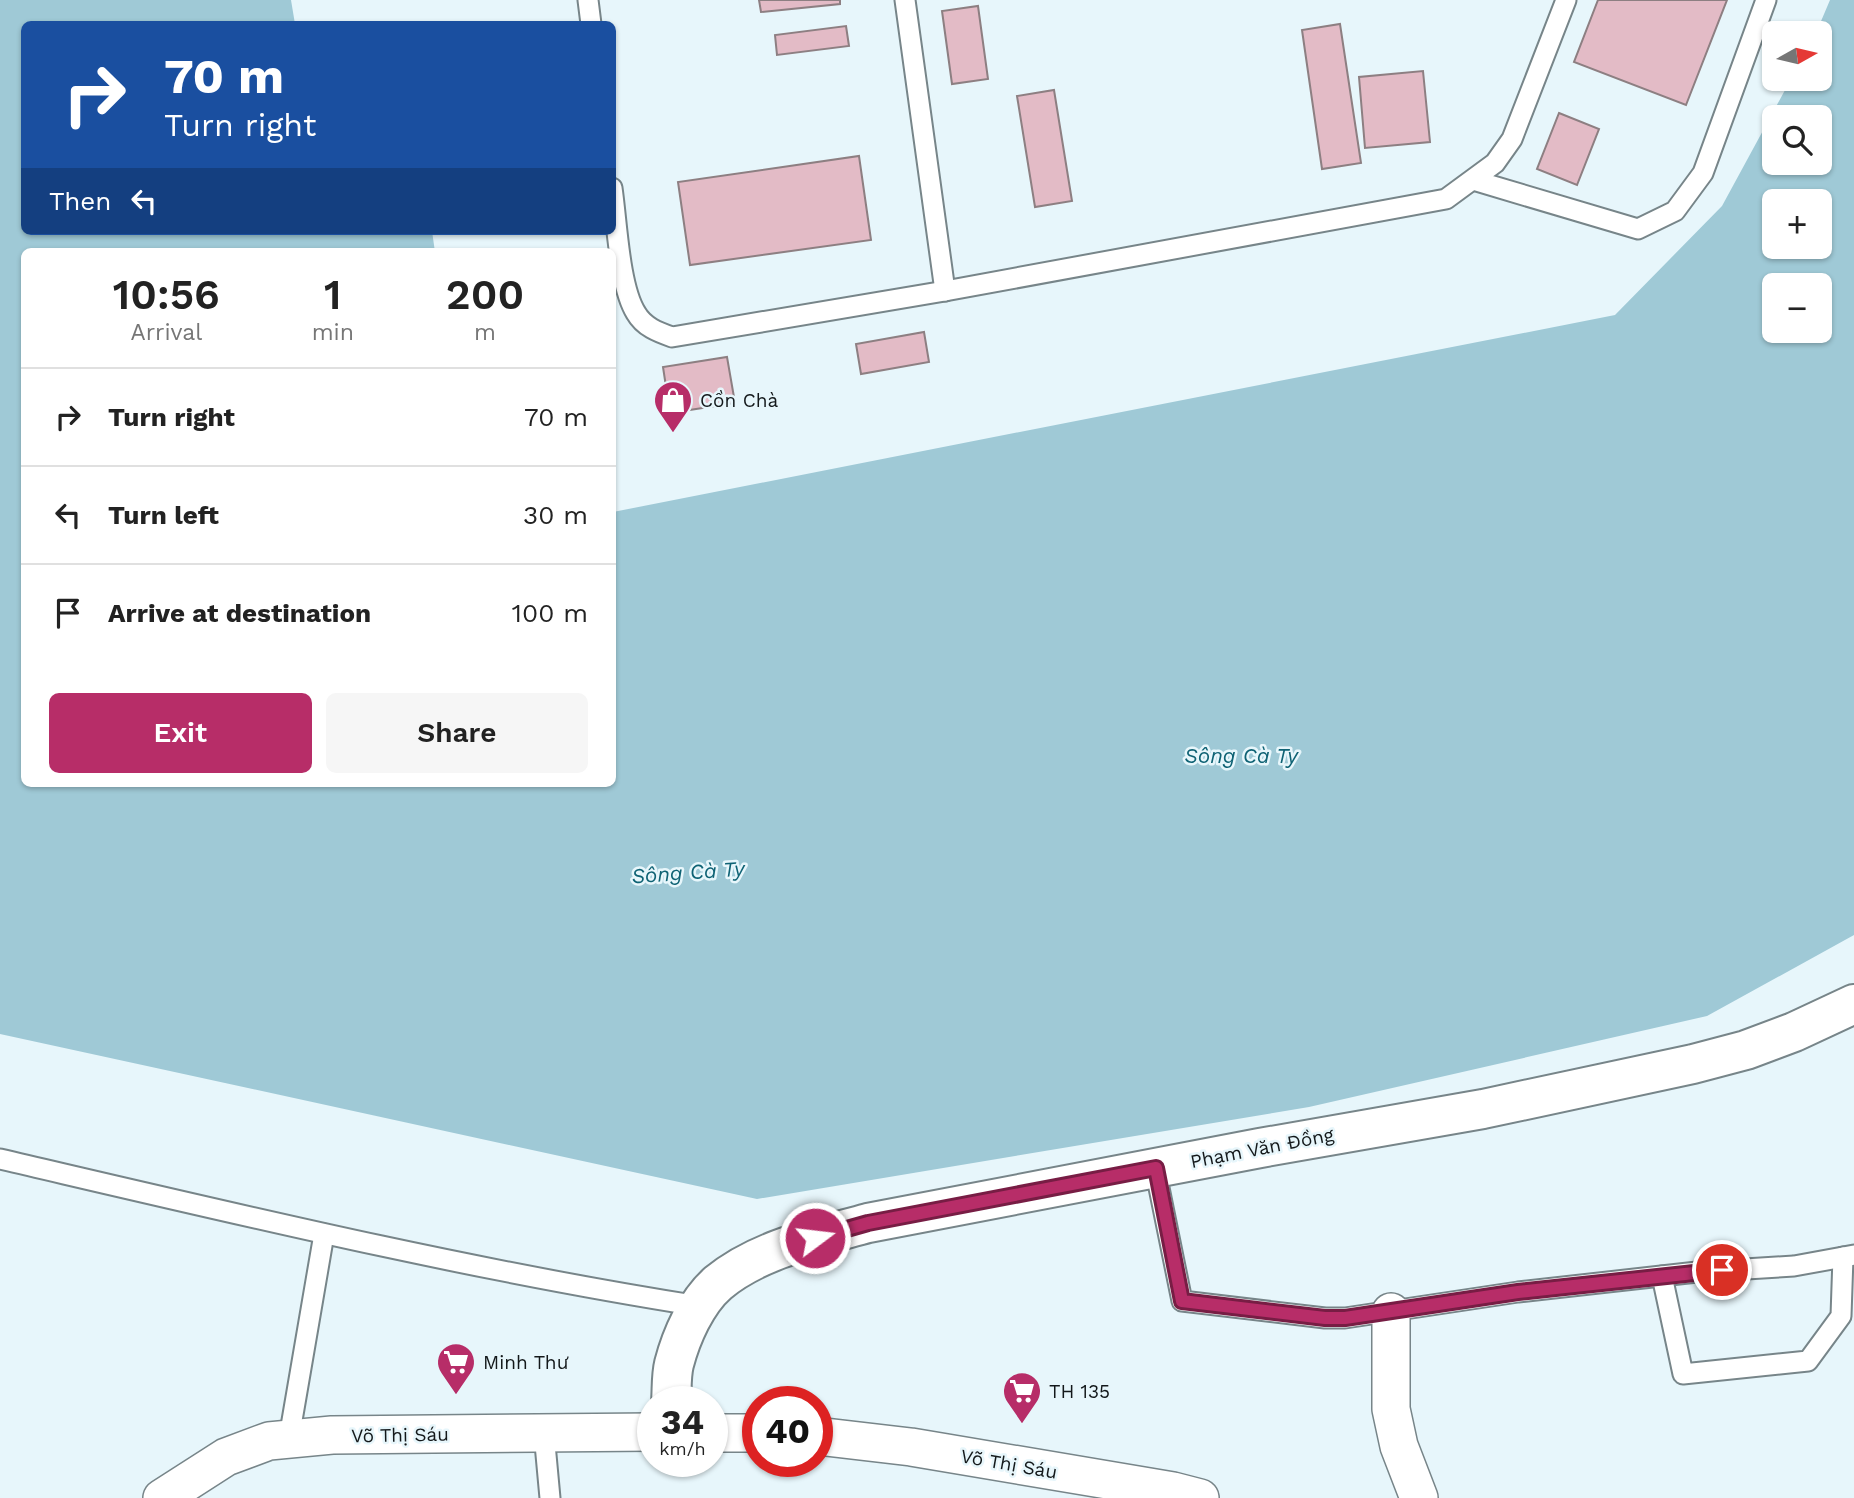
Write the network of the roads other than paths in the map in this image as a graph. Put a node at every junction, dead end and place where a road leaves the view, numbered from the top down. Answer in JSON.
{"nodes":[{"id":1,"x":588,"y":0,"type":"edge"},
{"id":2,"x":905,"y":0,"type":"edge"},
{"id":3,"x":1566,"y":0,"type":"edge"},
{"id":4,"x":1766,"y":0,"type":"edge"},
{"id":5,"x":591,"y":21,"type":"edge"},
{"id":6,"x":1473,"y":180,"type":"junction"},
{"id":7,"x":616,"y":218,"type":"edge"},
{"id":8,"x":945,"y":291,"type":"junction"},
{"id":9,"x":1854,"y":1004,"type":"edge"},
{"id":10,"x":0,"y":1159,"type":"edge"},
{"id":11,"x":1156,"y":1168,"type":"junction"},
{"id":12,"x":324,"y":1234,"type":"junction"},
{"id":13,"x":1849,"y":1256,"type":"edge"},
{"id":14,"x":1662,"y":1276,"type":"junction"},
{"id":15,"x":699,"y":1306,"type":"junction"},
{"id":16,"x":1391,"y":1312,"type":"junction"},
{"id":17,"x":672,"y":1386,"type":"edge"},
{"id":18,"x":637,"y":1432,"type":"edge"},
{"id":19,"x":544,"y":1433,"type":"junction"},
{"id":20,"x":289,"y":1438,"type":"junction"},
{"id":21,"x":833,"y":1438,"type":"edge"},
{"id":22,"x":1182,"y":1496,"type":"edge"},
{"id":23,"x":162,"y":1498,"type":"edge"},
{"id":24,"x":550,"y":1498,"type":"edge"},
{"id":25,"x":1419,"y":1498,"type":"edge"}],
"edges":[{"from":1,"to":5,"type":"lane"},
{"from":2,"to":8,"type":"lane"},
{"from":3,"to":6,"type":"lane"},
{"from":4,"to":6,"type":"lane"},
{"from":6,"to":8,"type":"lane"},
{"from":7,"to":8,"type":"lane"},
{"from":9,"to":11,"type":"street","name":"Phạm Văn Đồng"},
{"from":10,"to":12,"type":"lane"},
{"from":11,"to":15,"type":"street","name":"Phạm Văn Đồng"},
{"from":11,"to":16,"type":"lane"},
{"from":12,"to":15,"type":"lane"},
{"from":12,"to":20,"type":"lane"},
{"from":13,"to":14,"type":"lane"},
{"from":13,"to":14,"type":"lane"},
{"from":14,"to":16,"type":"lane"},
{"from":15,"to":17,"type":"street","name":"Phạm Văn Đồng"},
{"from":16,"to":25,"type":"street"},
{"from":18,"to":19,"type":"street","name":"Võ Thị Sáu"},
{"from":19,"to":20,"type":"street","name":"Võ Thị Sáu"},
{"from":19,"to":24,"type":"lane"},
{"from":20,"to":23,"type":"street","name":"Võ Thị Sáu"},
{"from":21,"to":22,"type":"street","name":"Võ Thị Sáu"}]}
